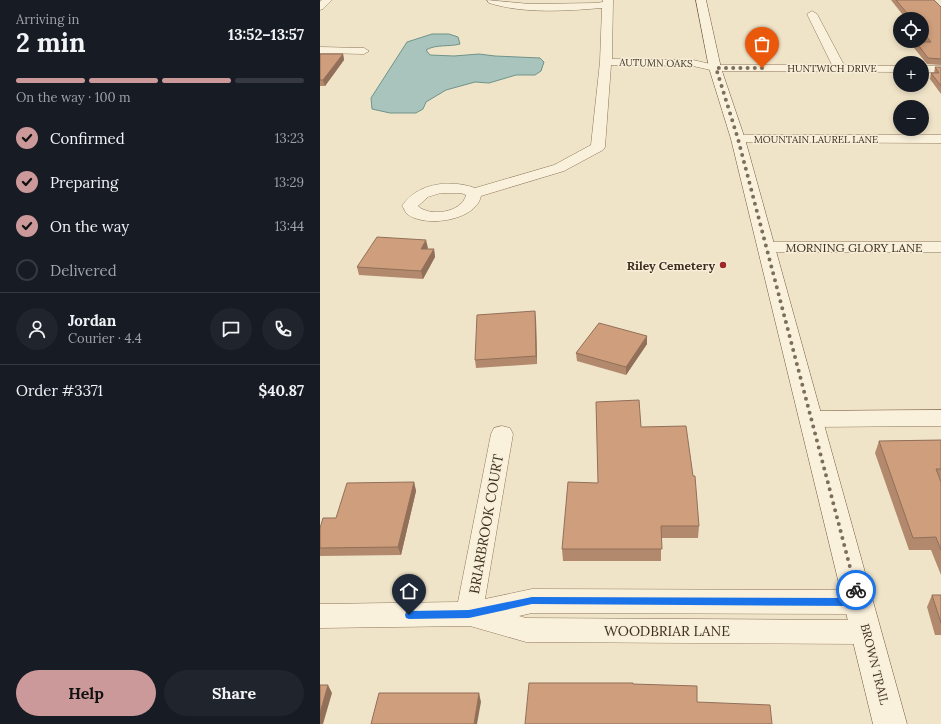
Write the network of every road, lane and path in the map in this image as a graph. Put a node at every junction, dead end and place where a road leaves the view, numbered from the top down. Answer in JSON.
{"nodes":[{"id":1,"x":327,"y":0,"type":"edge"},
{"id":2,"x":492,"y":0,"type":"edge"},
{"id":3,"x":701,"y":0,"type":"edge"},
{"id":4,"x":608,"y":3,"type":"edge"},
{"id":5,"x":320,"y":7,"type":"edge"},
{"id":6,"x":812,"y":14,"type":"dead end"},
{"id":7,"x":320,"y":50,"type":"edge"},
{"id":8,"x":364,"y":50,"type":"dead end"},
{"id":9,"x":605,"y":67,"type":"junction"},
{"id":10,"x":716,"y":68,"type":"junction"},
{"id":11,"x":840,"y":69,"type":"junction"},
{"id":12,"x":893,"y":69,"type":"edge"},
{"id":13,"x":929,"y":69,"type":"edge"},
{"id":14,"x":941,"y":69,"type":"edge"},
{"id":15,"x":738,"y":139,"type":"junction"},
{"id":16,"x":941,"y":139,"type":"edge"},
{"id":17,"x":474,"y":192,"type":"dead end"},
{"id":18,"x":767,"y":247,"type":"junction"},
{"id":19,"x":941,"y":247,"type":"edge"},
{"id":20,"x":811,"y":418,"type":"junction"},
{"id":21,"x":941,"y":418,"type":"edge"},
{"id":22,"x":502,"y":434,"type":"dead end"},
{"id":23,"x":859,"y":602,"type":"junction"},
{"id":24,"x":469,"y":614,"type":"junction"},
{"id":25,"x":320,"y":616,"type":"edge"},
{"id":26,"x":867,"y":632,"type":"junction"},
{"id":27,"x":890,"y":724,"type":"edge"}],
"edges":[{"from":1,"to":5,"type":"street"},
{"from":2,"to":4,"type":"street"},
{"from":3,"to":10,"type":"street","name":"BROWN TRAIL"},
{"from":4,"to":9,"type":"street"},
{"from":6,"to":11,"type":"street"},
{"from":7,"to":8,"type":"street"},
{"from":9,"to":10,"type":"street","name":"AUTUMN OAKS"},
{"from":9,"to":17,"type":"street"},
{"from":10,"to":11,"type":"street","name":"HUNTWICH DRIVE"},
{"from":10,"to":15,"type":"street","name":"BROWN TRAIL"},
{"from":11,"to":12,"type":"street","name":"HUNTWICH DRIVE"},
{"from":13,"to":14,"type":"street"},
{"from":15,"to":16,"type":"street","name":"MOUNTAIN LAUREL LANE"},
{"from":15,"to":18,"type":"street","name":"BROWN TRAIL"},
{"from":18,"to":19,"type":"street","name":"MORNING GLORY LANE"},
{"from":18,"to":20,"type":"street","name":"BROWN TRAIL"},
{"from":20,"to":21,"type":"street"},
{"from":20,"to":23,"type":"street","name":"BROWN TRAIL"},
{"from":22,"to":24,"type":"street","name":"BRIARBROOK COURT"},
{"from":23,"to":24,"type":"street","name":"WOODBRIAR LANE"},
{"from":23,"to":26,"type":"street","name":"BROWN TRAIL"},
{"from":24,"to":25,"type":"street","name":"WOODBRIAR LANE"},
{"from":24,"to":26,"type":"street","name":"WOODBRIAR LANE"},
{"from":26,"to":27,"type":"street","name":"BROWN TRAIL"}]}
